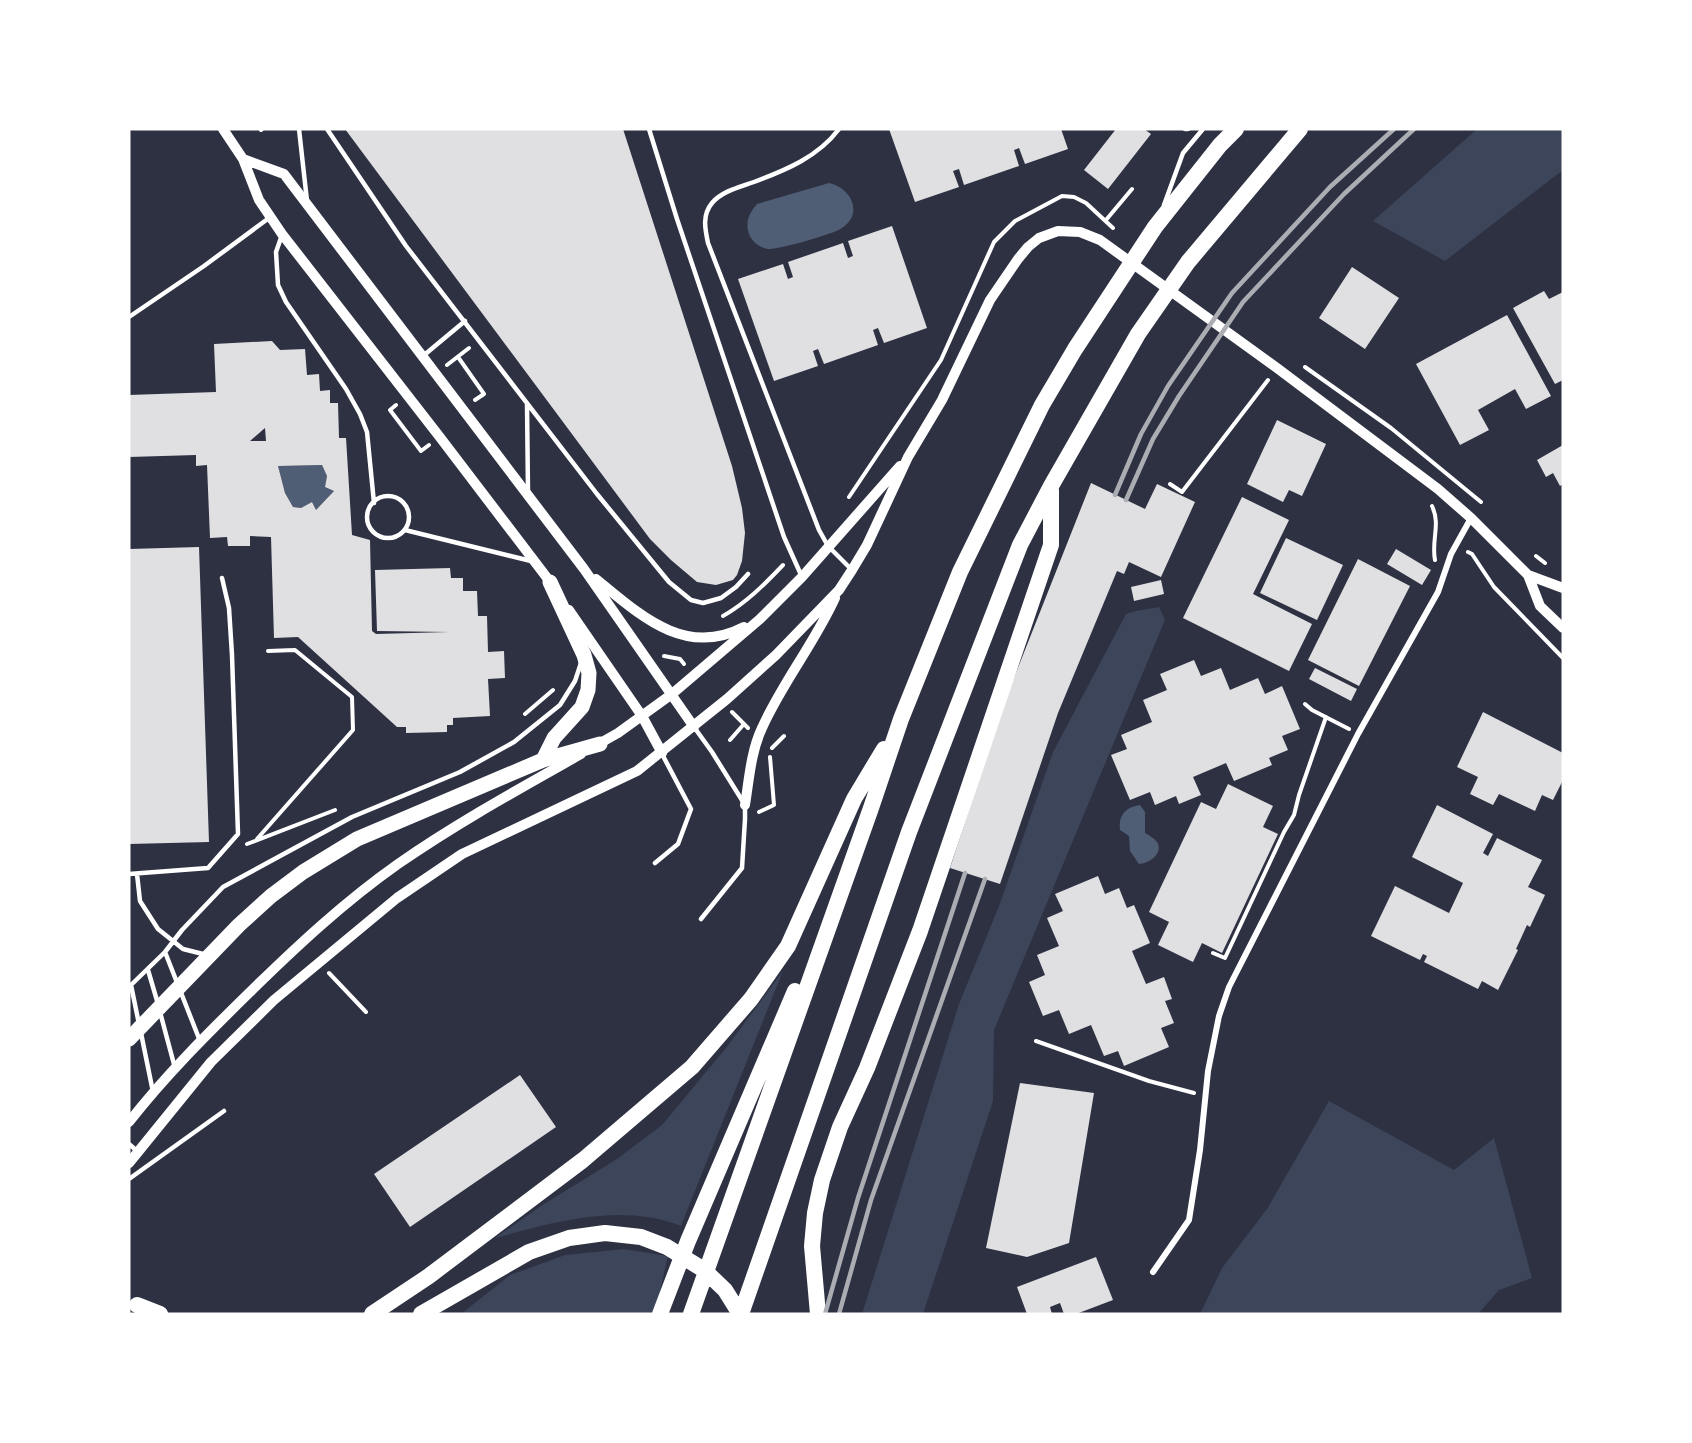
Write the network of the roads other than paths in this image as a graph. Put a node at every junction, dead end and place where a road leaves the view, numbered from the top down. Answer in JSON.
{"nodes":[{"id":1,"x":223,"y":129,"type":"edge"},
{"id":2,"x":299,"y":129,"type":"edge"},
{"id":3,"x":327,"y":129,"type":"edge"},
{"id":4,"x":649,"y":129,"type":"edge"},
{"id":5,"x":839,"y":129,"type":"edge"},
{"id":6,"x":1203,"y":129,"type":"edge"},
{"id":7,"x":1236,"y":129,"type":"edge"},
{"id":8,"x":1300,"y":129,"type":"edge"},
{"id":9,"x":243,"y":159,"type":"junction"},
{"id":10,"x":308,"y":205,"type":"junction"},
{"id":11,"x":270,"y":217,"type":"junction"},
{"id":12,"x":1155,"y":227,"type":"junction"},
{"id":13,"x":282,"y":234,"type":"junction"},
{"id":14,"x":129,"y":317,"type":"edge"},
{"id":15,"x":465,"y":321,"type":"junction"},
{"id":16,"x":423,"y":356,"type":"junction"},
{"id":17,"x":527,"y":403,"type":"junction"},
{"id":18,"x":908,"y":457,"type":"junction"},
{"id":19,"x":1051,"y":486,"type":"junction"},
{"id":20,"x":528,"y":495,"type":"junction"},
{"id":21,"x":374,"y":503,"type":"junction"},
{"id":22,"x":1471,"y":518,"type":"junction"},
{"id":23,"x":405,"y":531,"type":"junction"},
{"id":24,"x":828,"y":546,"type":"junction"},
{"id":25,"x":537,"y":563,"type":"junction"},
{"id":26,"x":584,"y":569,"type":"junction"},
{"id":27,"x":852,"y":570,"type":"junction"},
{"id":28,"x":748,"y":574,"type":"dead end"},
{"id":29,"x":1528,"y":575,"type":"junction"},
{"id":30,"x":802,"y":577,"type":"junction"},
{"id":31,"x":222,"y":578,"type":"dead end"},
{"id":32,"x":550,"y":582,"type":"junction"},
{"id":33,"x":1562,"y":587,"type":"edge"},
{"id":34,"x":839,"y":590,"type":"junction"},
{"id":35,"x":760,"y":619,"type":"junction"},
{"id":36,"x":1563,"y":628,"type":"edge"},
{"id":37,"x":584,"y":655,"type":"junction"},
{"id":38,"x":672,"y":694,"type":"junction"},
{"id":39,"x":642,"y":716,"type":"junction"},
{"id":40,"x":901,"y":719,"type":"junction"},
{"id":41,"x":694,"y":727,"type":"junction"},
{"id":42,"x":600,"y":744,"type":"junction"},
{"id":43,"x":662,"y":753,"type":"junction"},
{"id":44,"x":543,"y":759,"type":"junction"},
{"id":45,"x":745,"y":805,"type":"junction"},
{"id":46,"x":655,"y":863,"type":"dead end"},
{"id":47,"x":129,"y":874,"type":"edge"},
{"id":48,"x":137,"y":874,"type":"junction"},
{"id":49,"x":701,"y":918,"type":"dead end"},
{"id":50,"x":165,"y":952,"type":"junction"},
{"id":51,"x":819,"y":955,"type":"junction"},
{"id":52,"x":209,"y":956,"type":"junction"},
{"id":53,"x":148,"y":970,"type":"junction"},
{"id":54,"x":129,"y":1039,"type":"edge"},
{"id":55,"x":200,"y":1041,"type":"junction"},
{"id":56,"x":175,"y":1068,"type":"junction"},
{"id":57,"x":153,"y":1092,"type":"junction"},
{"id":58,"x":224,"y":1111,"type":"dead end"},
{"id":59,"x":129,"y":1122,"type":"edge"},
{"id":60,"x":133,"y":1148,"type":"edge"},
{"id":61,"x":129,"y":1162,"type":"edge"},
{"id":62,"x":129,"y":1179,"type":"edge"},
{"id":63,"x":1153,"y":1272,"type":"dead end"},
{"id":64,"x":477,"y":1282,"type":"junction"},
{"id":65,"x":137,"y":1305,"type":"edge"},
{"id":66,"x":160,"y":1314,"type":"edge"},
{"id":67,"x":372,"y":1314,"type":"edge"},
{"id":68,"x":421,"y":1314,"type":"edge"},
{"id":69,"x":435,"y":1314,"type":"edge"},
{"id":70,"x":660,"y":1314,"type":"edge"},
{"id":71,"x":690,"y":1314,"type":"edge"},
{"id":72,"x":741,"y":1314,"type":"edge"},
{"id":73,"x":818,"y":1314,"type":"edge"}],
"edges":[{"from":1,"to":9,"type":"street"},
{"from":2,"to":10,"type":"lane"},
{"from":3,"to":15,"type":"lane"},
{"from":4,"to":30,"type":"lane"},
{"from":5,"to":24,"type":"lane"},
{"from":6,"to":12,"type":"lane"},
{"from":7,"to":12,"type":"highway"},
{"from":8,"to":19,"type":"highway"},
{"from":9,"to":10,"type":"street"},
{"from":9,"to":11,"type":"street"},
{"from":10,"to":16,"type":"street"},
{"from":11,"to":13,"type":"street"},
{"from":11,"to":14,"type":"lane"},
{"from":12,"to":40,"type":"highway"},
{"from":13,"to":21,"type":"lane"},
{"from":13,"to":25,"type":"street"},
{"from":15,"to":16,"type":"lane"},
{"from":15,"to":17,"type":"lane"},
{"from":16,"to":20,"type":"street"},
{"from":17,"to":20,"type":"lane"},
{"from":17,"to":28,"type":"lane"},
{"from":18,"to":22,"type":"street"},
{"from":18,"to":24,"type":"street"},
{"from":18,"to":27,"type":"street"},
{"from":19,"to":72,"type":"highway"},
{"from":19,"to":73,"type":"highway"},
{"from":20,"to":26,"type":"street"},
{"from":21,"to":23,"type":"lane"},
{"from":21,"to":23,"type":"lane"},
{"from":22,"to":29,"type":"street"},
{"from":22,"to":63,"type":"street"},
{"from":23,"to":25,"type":"lane"},
{"from":24,"to":27,"type":"lane"},
{"from":24,"to":30,"type":"street"},
{"from":25,"to":32,"type":"street"},
{"from":26,"to":35,"type":"street"},
{"from":26,"to":38,"type":"street"},
{"from":27,"to":34,"type":"street"},
{"from":29,"to":33,"type":"street"},
{"from":29,"to":36,"type":"street"},
{"from":30,"to":35,"type":"street"},
{"from":31,"to":48,"type":"lane"},
{"from":32,"to":37,"type":"main road"},
{"from":32,"to":39,"type":"street"},
{"from":34,"to":41,"type":"street"},
{"from":34,"to":45,"type":"street"},
{"from":35,"to":38,"type":"street"},
{"from":37,"to":44,"type":"main road"},
{"from":37,"to":50,"type":"lane"},
{"from":38,"to":39,"type":"street"},
{"from":38,"to":41,"type":"street"},
{"from":39,"to":42,"type":"street"},
{"from":39,"to":43,"type":"street"},
{"from":40,"to":51,"type":"highway"},
{"from":40,"to":67,"type":"highway"},
{"from":41,"to":43,"type":"street"},
{"from":41,"to":45,"type":"lane"},
{"from":42,"to":44,"type":"main road"},
{"from":42,"to":55,"type":"street"},
{"from":43,"to":46,"type":"lane"},
{"from":43,"to":60,"type":"street"},
{"from":44,"to":52,"type":"main road"},
{"from":45,"to":49,"type":"lane"},
{"from":47,"to":48,"type":"lane"},
{"from":48,"to":52,"type":"lane"},
{"from":50,"to":53,"type":"lane"},
{"from":50,"to":55,"type":"lane"},
{"from":51,"to":70,"type":"highway"},
{"from":51,"to":71,"type":"highway"},
{"from":52,"to":54,"type":"main road"},
{"from":53,"to":56,"type":"lane"},
{"from":53,"to":57,"type":"lane"},
{"from":55,"to":56,"type":"street"},
{"from":56,"to":57,"type":"street"},
{"from":57,"to":59,"type":"street"},
{"from":58,"to":62,"type":"lane"},
{"from":60,"to":61,"type":"street"},
{"from":64,"to":68,"type":"highway"},
{"from":64,"to":69,"type":"highway"},
{"from":64,"to":72,"type":"highway"},
{"from":65,"to":66,"type":"highway"}]}
